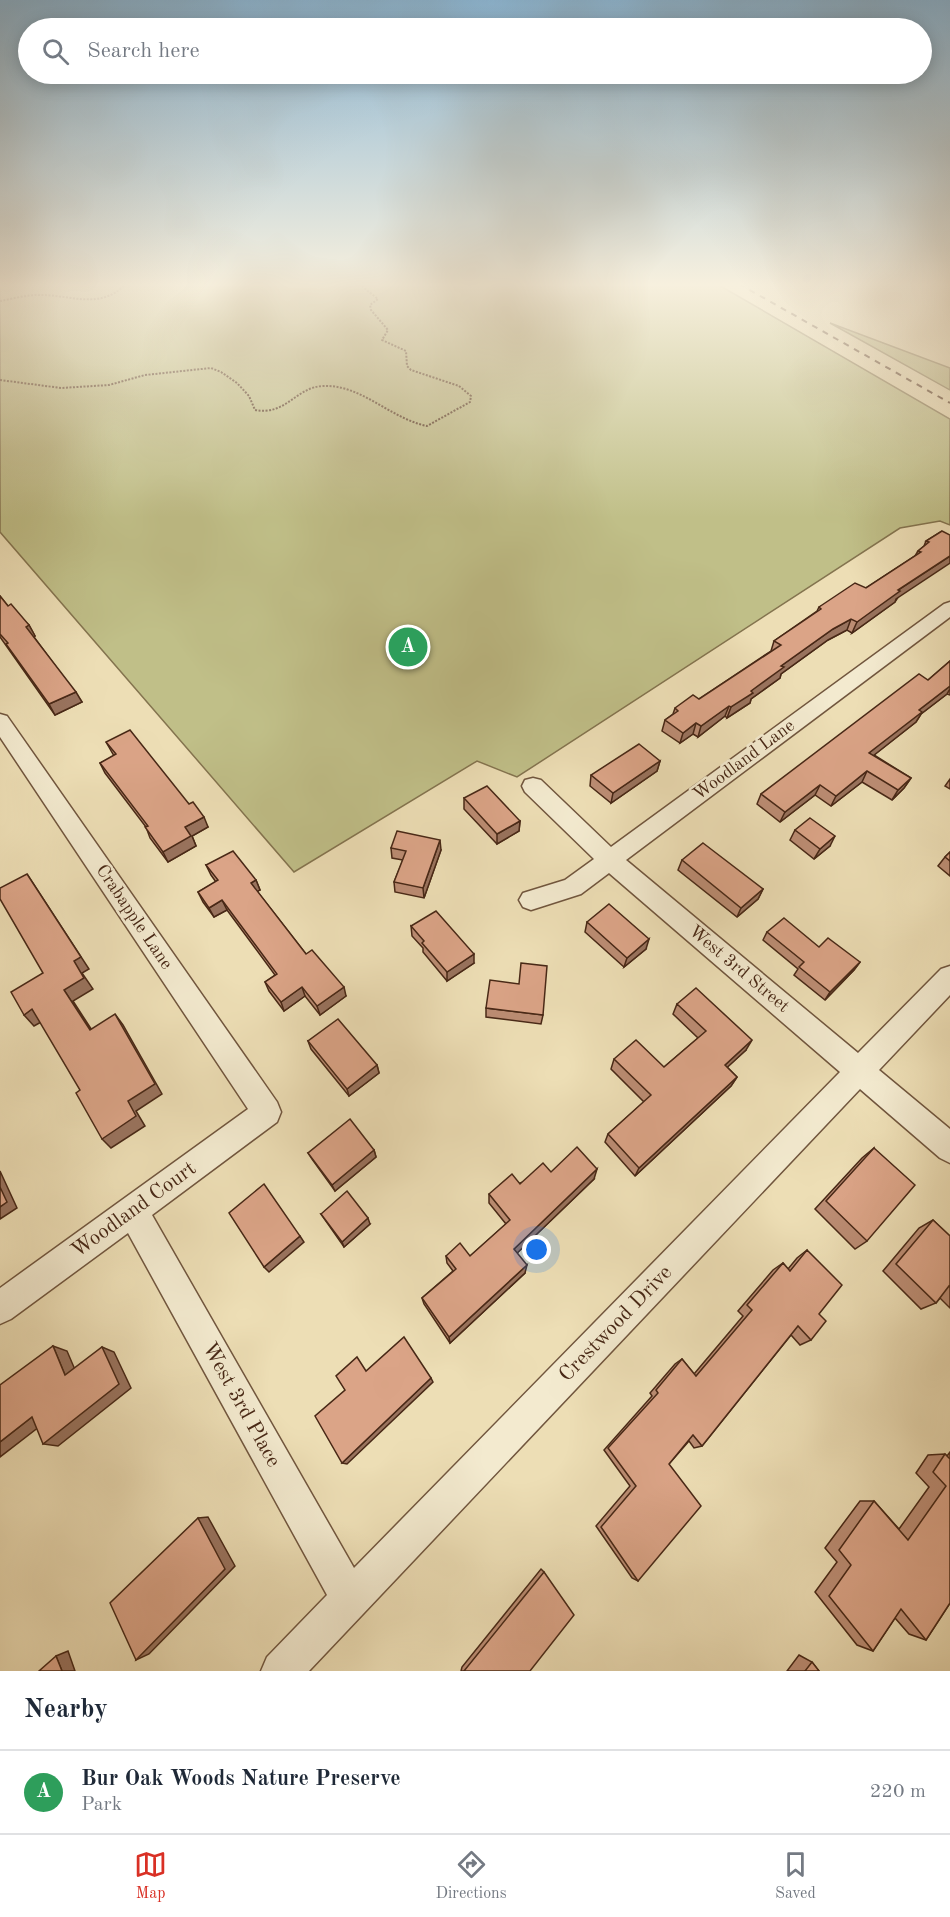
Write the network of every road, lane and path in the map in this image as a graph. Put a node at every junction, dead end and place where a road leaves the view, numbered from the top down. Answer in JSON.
{"nodes":[{"id":1,"x":407,"y":362,"type":"edge"},
{"id":2,"x":0,"y":380,"type":"edge"},
{"id":3,"x":950,"y":608,"type":"edge"},
{"id":4,"x":0,"y":721,"type":"edge"},
{"id":5,"x":533,"y":786,"type":"dead end"},
{"id":6,"x":610,"y":860,"type":"junction"},
{"id":7,"x":531,"y":900,"type":"dead end"},
{"id":8,"x":950,"y":977,"type":"edge"},
{"id":9,"x":861,"y":1072,"type":"junction"},
{"id":10,"x":267,"y":1112,"type":"joint"},
{"id":11,"x":950,"y":1148,"type":"edge"},
{"id":12,"x":133,"y":1211,"type":"junction"},
{"id":13,"x":0,"y":1308,"type":"edge"},
{"id":14,"x":350,"y":1599,"type":"junction"},
{"id":15,"x":281,"y":1671,"type":"edge"}],
"edges":[{"from":1,"to":2,"type":"path"},
{"from":3,"to":6,"type":"street","name":"Woodland Lane"},
{"from":4,"to":10,"type":"street","name":"Crabapple Lane"},
{"from":5,"to":6,"type":"street","name":"West 3rd Street"},
{"from":6,"to":7,"type":"street","name":"Woodland Lane"},
{"from":6,"to":9,"type":"street","name":"West 3rd Street"},
{"from":8,"to":9,"type":"street","name":"Crestwood Drive"},
{"from":9,"to":11,"type":"street","name":"West 3rd Street"},
{"from":9,"to":14,"type":"street","name":"Crestwood Drive"},
{"from":10,"to":12,"type":"street","name":"Woodland Court"},
{"from":12,"to":13,"type":"street","name":"Woodland Court"},
{"from":12,"to":14,"type":"street","name":"West 3rd Place"},
{"from":14,"to":15,"type":"street","name":"Crestwood Drive"}]}
